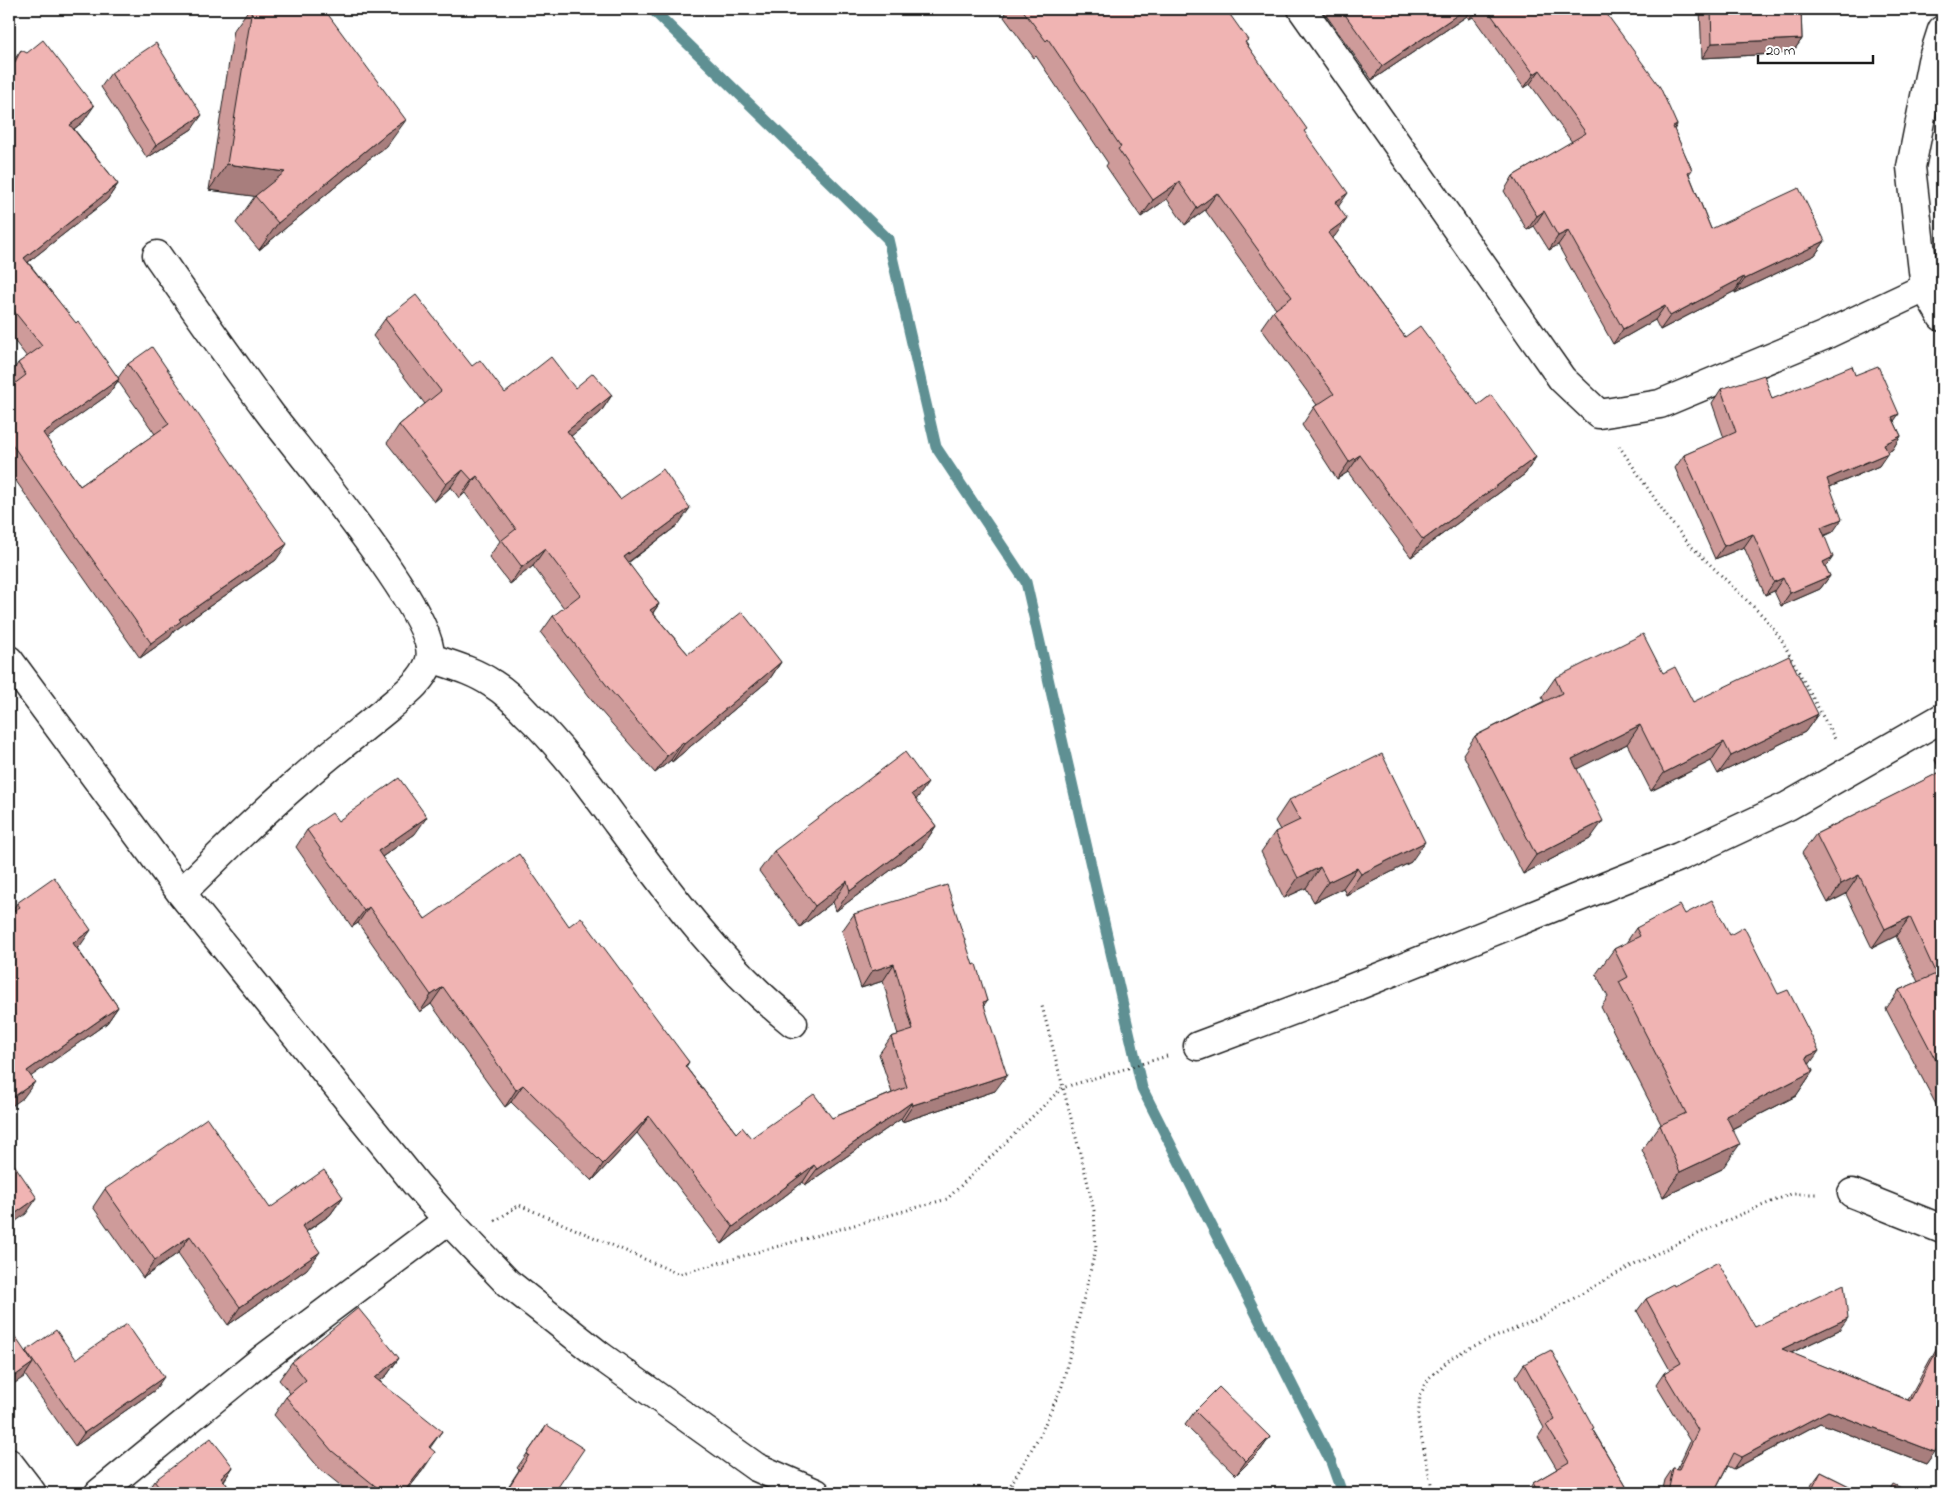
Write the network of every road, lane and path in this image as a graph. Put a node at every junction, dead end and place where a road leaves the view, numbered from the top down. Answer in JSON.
{"nodes":[{"id":1,"x":1302,"y":9,"type":"edge"},
{"id":2,"x":1942,"y":30,"type":"edge"},
{"id":3,"x":157,"y":256,"type":"dead end"},
{"id":4,"x":1925,"y":288,"type":"junction"},
{"id":5,"x":1942,"y":317,"type":"edge"},
{"id":6,"x":1599,"y":414,"type":"junction"},
{"id":7,"x":430,"y":658,"type":"junction"},
{"id":8,"x":9,"y":660,"type":"edge"},
{"id":9,"x":1942,"y":718,"type":"edge"},
{"id":10,"x":1852,"y":771,"type":"junction"},
{"id":11,"x":181,"y":893,"type":"junction"},
{"id":12,"x":1042,"y":1006,"type":"dead end"},
{"id":13,"x":793,"y":1022,"type":"dead end"},
{"id":14,"x":1198,"y":1046,"type":"joint"},
{"id":15,"x":1062,"y":1088,"type":"junction"},
{"id":16,"x":1852,"y":1193,"type":"joint"},
{"id":17,"x":448,"y":1220,"type":"junction"},
{"id":18,"x":1942,"y":1229,"type":"edge"},
{"id":19,"x":468,"y":1241,"type":"junction"},
{"id":20,"x":9,"y":1464,"type":"edge"},
{"id":21,"x":32,"y":1493,"type":"edge"},
{"id":22,"x":100,"y":1493,"type":"edge"},
{"id":23,"x":816,"y":1493,"type":"edge"},
{"id":24,"x":1006,"y":1493,"type":"edge"},
{"id":25,"x":1433,"y":1493,"type":"edge"}],
"edges":[{"from":1,"to":6,"type":"street"},
{"from":2,"to":4,"type":"street"},
{"from":3,"to":7,"type":"street"},
{"from":4,"to":5,"type":"street"},
{"from":4,"to":6,"type":"street"},
{"from":6,"to":10,"type":"path"},
{"from":7,"to":11,"type":"street"},
{"from":7,"to":13,"type":"street"},
{"from":8,"to":11,"type":"street"},
{"from":9,"to":10,"type":"street"},
{"from":10,"to":14,"type":"street"},
{"from":11,"to":17,"type":"street"},
{"from":12,"to":15,"type":"path"},
{"from":14,"to":15,"type":"path"},
{"from":15,"to":19,"type":"path"},
{"from":15,"to":24,"type":"path"},
{"from":16,"to":18,"type":"street"},
{"from":16,"to":25,"type":"path"},
{"from":17,"to":19,"type":"street"},
{"from":17,"to":22,"type":"street"},
{"from":19,"to":23,"type":"street"},
{"from":20,"to":21,"type":"street"}]}
